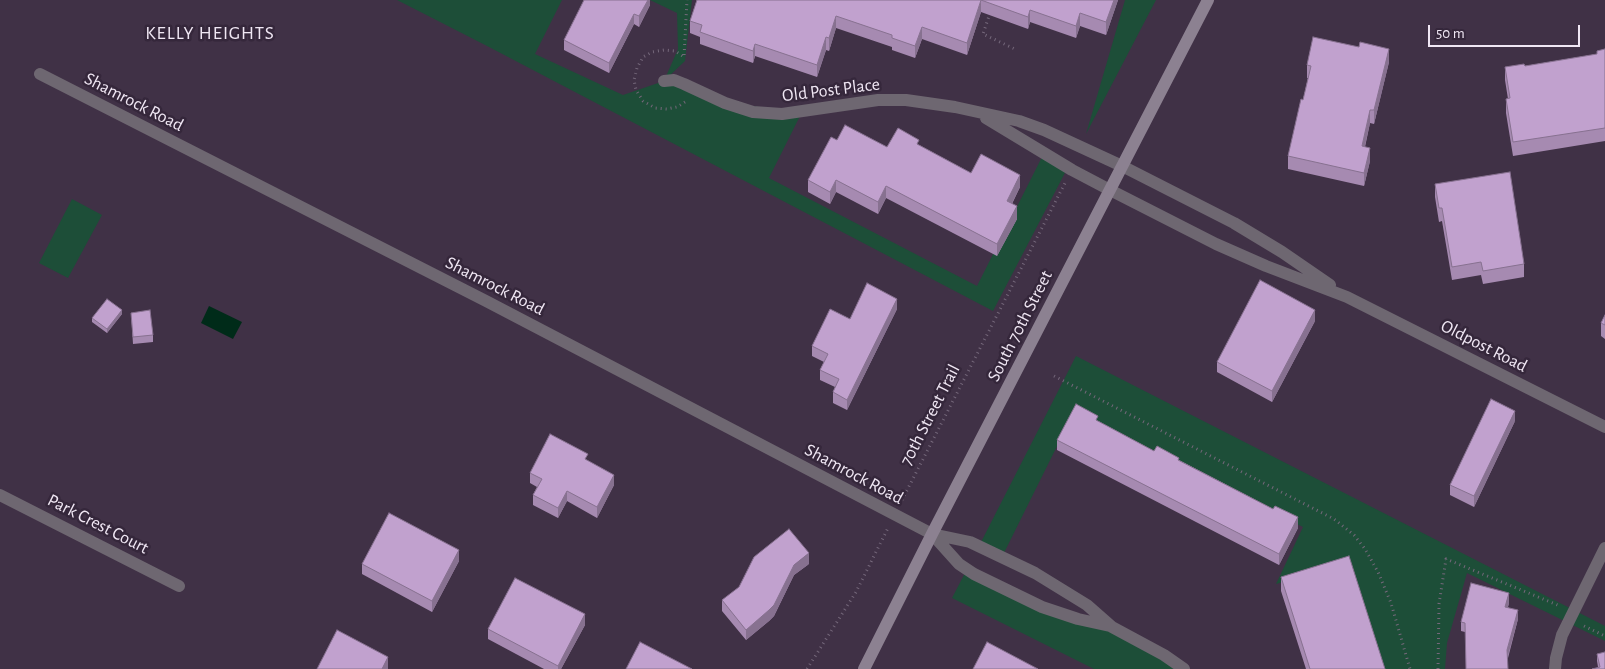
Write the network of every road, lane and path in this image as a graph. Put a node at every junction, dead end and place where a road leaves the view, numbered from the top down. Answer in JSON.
{"nodes":[{"id":1,"x":1208,"y":0,"type":"edge"},
{"id":2,"x":992,"y":8,"type":"edge"},
{"id":3,"x":1017,"y":50,"type":"dead end"},
{"id":4,"x":40,"y":74,"type":"dead end"},
{"id":5,"x":664,"y":81,"type":"dead end"},
{"id":6,"x":978,"y":113,"type":"junction"},
{"id":7,"x":1122,"y":166,"type":"junction"},
{"id":8,"x":1072,"y":170,"type":"junction"},
{"id":9,"x":1110,"y":190,"type":"junction"},
{"id":10,"x":1347,"y":297,"type":"junction"},
{"id":11,"x":1054,"y":376,"type":"dead end"},
{"id":12,"x":1605,"y":427,"type":"edge"},
{"id":13,"x":0,"y":495,"type":"edge"},
{"id":14,"x":894,"y":515,"type":"junction"},
{"id":15,"x":932,"y":534,"type":"junction"},
{"id":16,"x":1605,"y":548,"type":"edge"},
{"id":17,"x":179,"y":586,"type":"dead end"},
{"id":18,"x":1570,"y":616,"type":"junction"},
{"id":19,"x":1112,"y":627,"type":"junction"},
{"id":20,"x":1605,"y":636,"type":"edge"},
{"id":21,"x":808,"y":669,"type":"edge"},
{"id":22,"x":864,"y":669,"type":"edge"},
{"id":23,"x":1184,"y":669,"type":"edge"},
{"id":24,"x":1410,"y":669,"type":"edge"},
{"id":25,"x":1438,"y":669,"type":"edge"},
{"id":26,"x":1555,"y":669,"type":"edge"}],
"edges":[{"from":1,"to":7,"type":"main road","name":"South 70th Street"},
{"from":2,"to":3,"type":"path"},
{"from":4,"to":14,"type":"street","name":"Shamrock Road"},
{"from":5,"to":6,"type":"street","name":"Old Post Place"},
{"from":6,"to":7,"type":"street","name":"Old Post Place"},
{"from":6,"to":8,"type":"street","name":"Old Post Place"},
{"from":7,"to":9,"type":"main road","name":"South 70th Street"},
{"from":7,"to":10,"type":"street","name":"Oldpost Road"},
{"from":8,"to":9,"type":"street","name":"Old Post Place"},
{"from":8,"to":14,"type":"path","name":"70th Street Trail"},
{"from":9,"to":10,"type":"street","name":"Oldpost Road"},
{"from":9,"to":15,"type":"main road","name":"South 70th Street"},
{"from":10,"to":12,"type":"street","name":"Oldpost Road"},
{"from":11,"to":24,"type":"path"},
{"from":13,"to":17,"type":"street","name":"Park Crest Court"},
{"from":14,"to":15,"type":"street","name":"Shamrock Road"},
{"from":14,"to":21,"type":"path","name":"70th Street Trail"},
{"from":15,"to":19,"type":"street","name":"Shamrock Road"},
{"from":15,"to":19,"type":"street","name":"Shamrock Road"},
{"from":15,"to":22,"type":"main road","name":"South 70th Street"},
{"from":16,"to":18,"type":"street"},
{"from":18,"to":20,"type":"path"},
{"from":18,"to":25,"type":"path"},
{"from":18,"to":26,"type":"street"},
{"from":19,"to":23,"type":"street","name":"Shamrock Road"}]}
